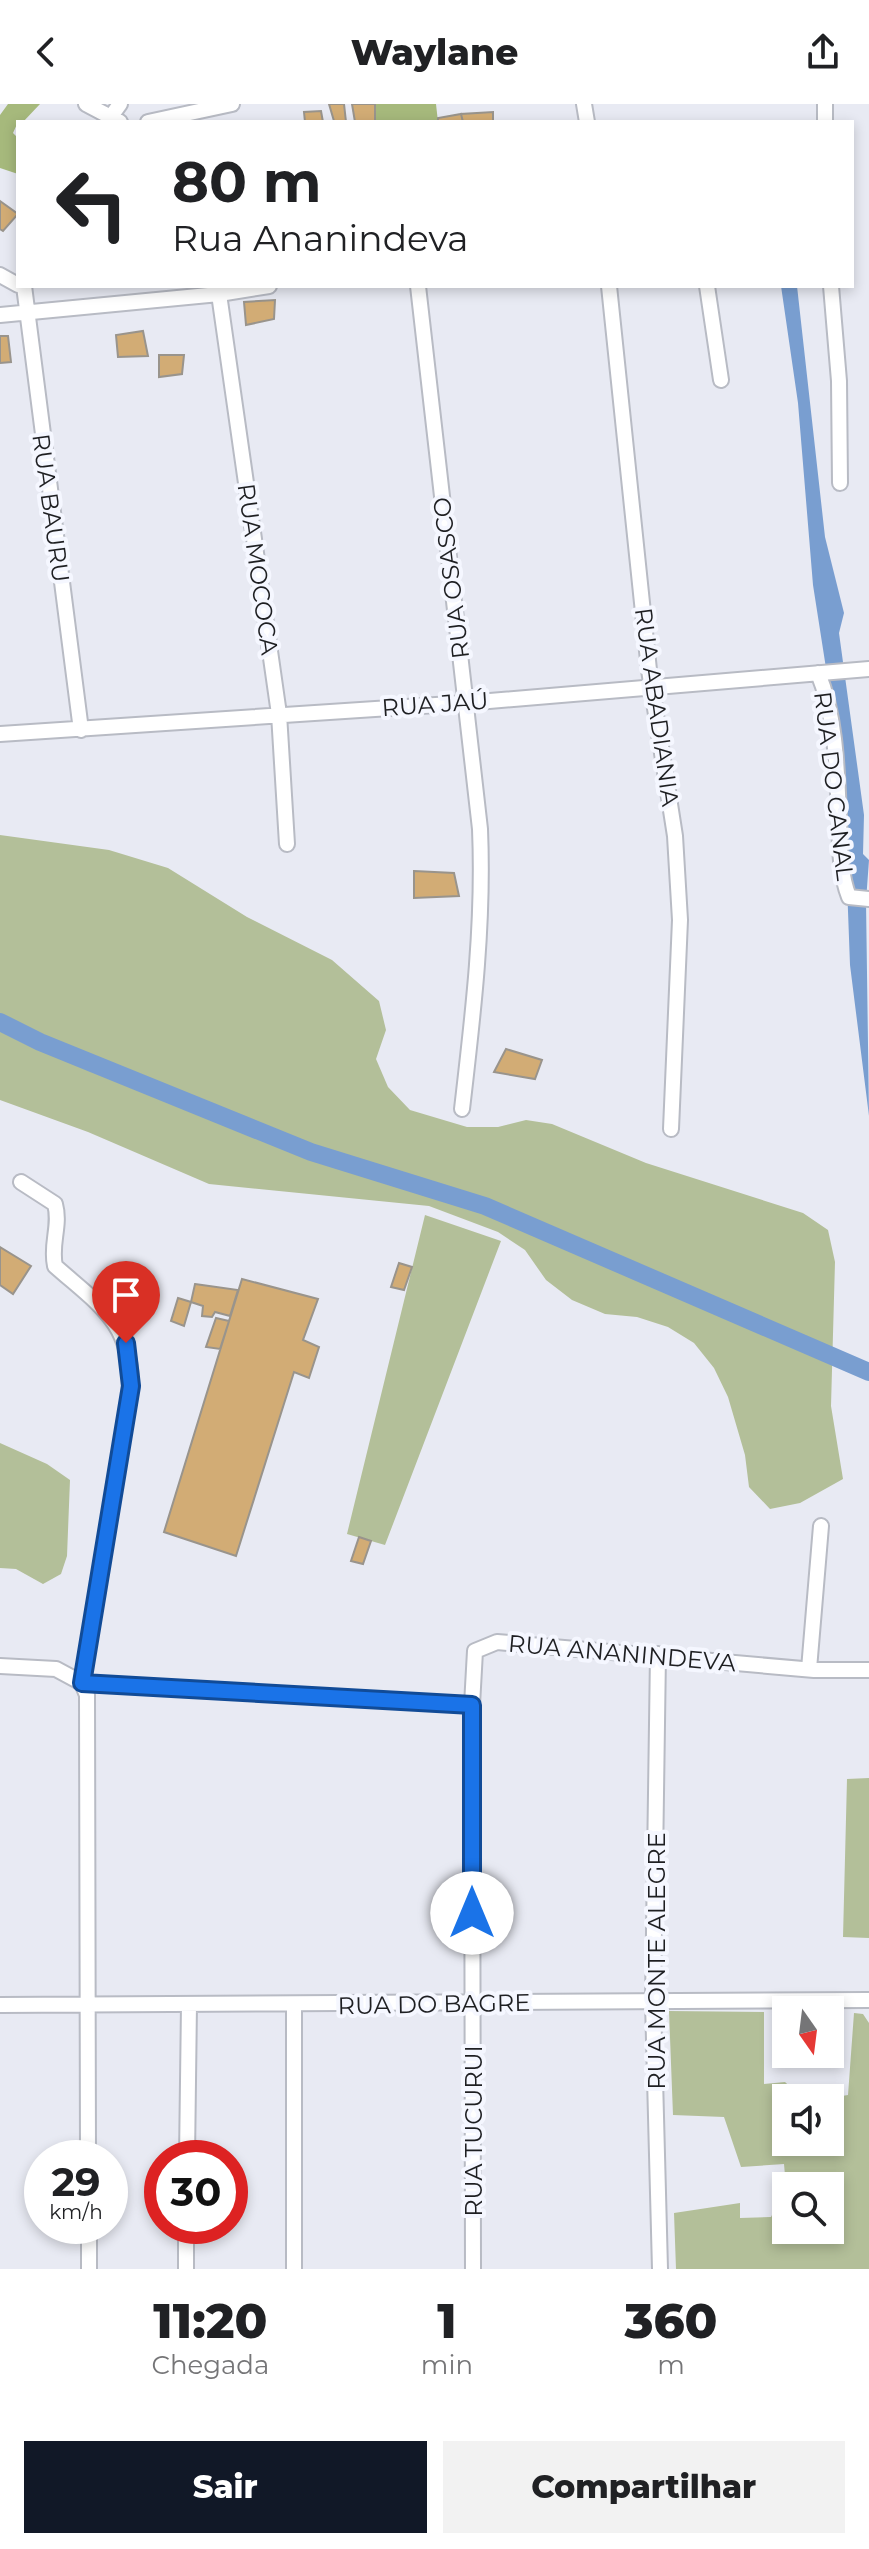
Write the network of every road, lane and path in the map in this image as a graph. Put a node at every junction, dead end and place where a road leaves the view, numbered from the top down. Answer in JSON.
{"nodes":[{"id":1,"x":86,"y":104,"type":"edge"},
{"id":2,"x":232,"y":104,"type":"edge"},
{"id":3,"x":110,"y":120,"type":"edge"},
{"id":4,"x":157,"y":120,"type":"edge"},
{"id":5,"x":21,"y":288,"type":"edge"},
{"id":6,"x":256,"y":288,"type":"edge"},
{"id":7,"x":418,"y":288,"type":"edge"},
{"id":8,"x":609,"y":288,"type":"edge"},
{"id":9,"x":707,"y":288,"type":"edge"},
{"id":10,"x":831,"y":288,"type":"edge"},
{"id":11,"x":219,"y":294,"type":"junction"},
{"id":12,"x":25,"y":312,"type":"junction"},
{"id":13,"x":0,"y":315,"type":"edge"},
{"id":14,"x":721,"y":380,"type":"dead end"},
{"id":15,"x":840,"y":483,"type":"dead end"},
{"id":16,"x":863,"y":670,"type":"edge"},
{"id":17,"x":822,"y":673,"type":"junction"},
{"id":18,"x":653,"y":687,"type":"junction"},
{"id":19,"x":466,"y":703,"type":"junction"},
{"id":20,"x":279,"y":714,"type":"junction"},
{"id":21,"x":81,"y":730,"type":"junction"},
{"id":22,"x":0,"y":734,"type":"edge"},
{"id":23,"x":287,"y":844,"type":"dead end"},
{"id":24,"x":863,"y":899,"type":"edge"},
{"id":25,"x":462,"y":1109,"type":"dead end"},
{"id":26,"x":671,"y":1129,"type":"dead end"},
{"id":27,"x":21,"y":1182,"type":"dead end"},
{"id":28,"x":821,"y":1526,"type":"dead end"},
{"id":29,"x":658,"y":1654,"type":"junction"},
{"id":30,"x":0,"y":1666,"type":"edge"},
{"id":31,"x":809,"y":1669,"type":"junction"},
{"id":32,"x":869,"y":1670,"type":"edge"},
{"id":33,"x":82,"y":1683,"type":"junction"},
{"id":34,"x":472,"y":1705,"type":"junction"},
{"id":35,"x":869,"y":2000,"type":"edge"},
{"id":36,"x":85,"y":2002,"type":"junction"},
{"id":37,"x":653,"y":2002,"type":"junction"},
{"id":38,"x":472,"y":2003,"type":"junction"},
{"id":39,"x":189,"y":2004,"type":"junction"},
{"id":40,"x":0,"y":2005,"type":"edge"},
{"id":41,"x":294,"y":2005,"type":"junction"},
{"id":42,"x":88,"y":2140,"type":"edge"},
{"id":43,"x":187,"y":2140,"type":"edge"},
{"id":44,"x":89,"y":2244,"type":"edge"},
{"id":45,"x":186,"y":2244,"type":"edge"},
{"id":46,"x":89,"y":2269,"type":"edge"},
{"id":47,"x":186,"y":2269,"type":"edge"},
{"id":48,"x":294,"y":2269,"type":"edge"},
{"id":49,"x":473,"y":2269,"type":"edge"},
{"id":50,"x":660,"y":2269,"type":"edge"}],
"edges":[{"from":1,"to":3,"type":"street"},
{"from":2,"to":4,"type":"street"},
{"from":5,"to":12,"type":"street","name":"RUA BAURU"},
{"from":6,"to":11,"type":"street"},
{"from":7,"to":19,"type":"street","name":"RUA OSASCO"},
{"from":8,"to":18,"type":"street","name":"RUA ABADIANIA"},
{"from":9,"to":14,"type":"street"},
{"from":10,"to":15,"type":"street"},
{"from":11,"to":12,"type":"street"},
{"from":11,"to":20,"type":"street","name":"RUA MOCOCA"},
{"from":12,"to":13,"type":"street"},
{"from":12,"to":21,"type":"street","name":"RUA BAURU"},
{"from":16,"to":17,"type":"street","name":"RUA JAÚ"},
{"from":17,"to":18,"type":"street","name":"RUA JAÚ"},
{"from":17,"to":24,"type":"street","name":"RUA DO CANAL"},
{"from":18,"to":19,"type":"street","name":"RUA JAÚ"},
{"from":18,"to":26,"type":"street","name":"RUA ABADIANIA"},
{"from":19,"to":20,"type":"street","name":"RUA JAÚ"},
{"from":19,"to":25,"type":"street","name":"RUA OSASCO"},
{"from":20,"to":21,"type":"street","name":"RUA JAÚ"},
{"from":20,"to":23,"type":"street","name":"RUA MOCOCA"},
{"from":21,"to":22,"type":"street","name":"RUA JAÚ"},
{"from":27,"to":33,"type":"street"},
{"from":28,"to":31,"type":"street"},
{"from":29,"to":31,"type":"street","name":"RUA ANANINDEVA"},
{"from":29,"to":34,"type":"street","name":"RUA ANANINDEVA"},
{"from":29,"to":37,"type":"street","name":"RUA MONTE ALEGRE"},
{"from":30,"to":33,"type":"street"},
{"from":31,"to":32,"type":"street","name":"RUA ANANINDEVA"},
{"from":33,"to":34,"type":"street"},
{"from":33,"to":36,"type":"street"},
{"from":34,"to":38,"type":"street","name":"RUA TUCURUI"},
{"from":35,"to":37,"type":"street","name":"RUA DO BAGRE"},
{"from":36,"to":39,"type":"street","name":"RUA DO BAGRE"},
{"from":36,"to":40,"type":"street","name":"RUA DO BAGRE"},
{"from":36,"to":42,"type":"street"},
{"from":37,"to":38,"type":"street","name":"RUA DO BAGRE"},
{"from":37,"to":50,"type":"street","name":"RUA MONTE ALEGRE"},
{"from":38,"to":41,"type":"street","name":"RUA DO BAGRE"},
{"from":38,"to":49,"type":"street","name":"RUA TUCURUI"},
{"from":39,"to":41,"type":"street","name":"RUA DO BAGRE"},
{"from":39,"to":43,"type":"street"},
{"from":41,"to":48,"type":"street"},
{"from":44,"to":46,"type":"street"},
{"from":45,"to":47,"type":"street"}]}
